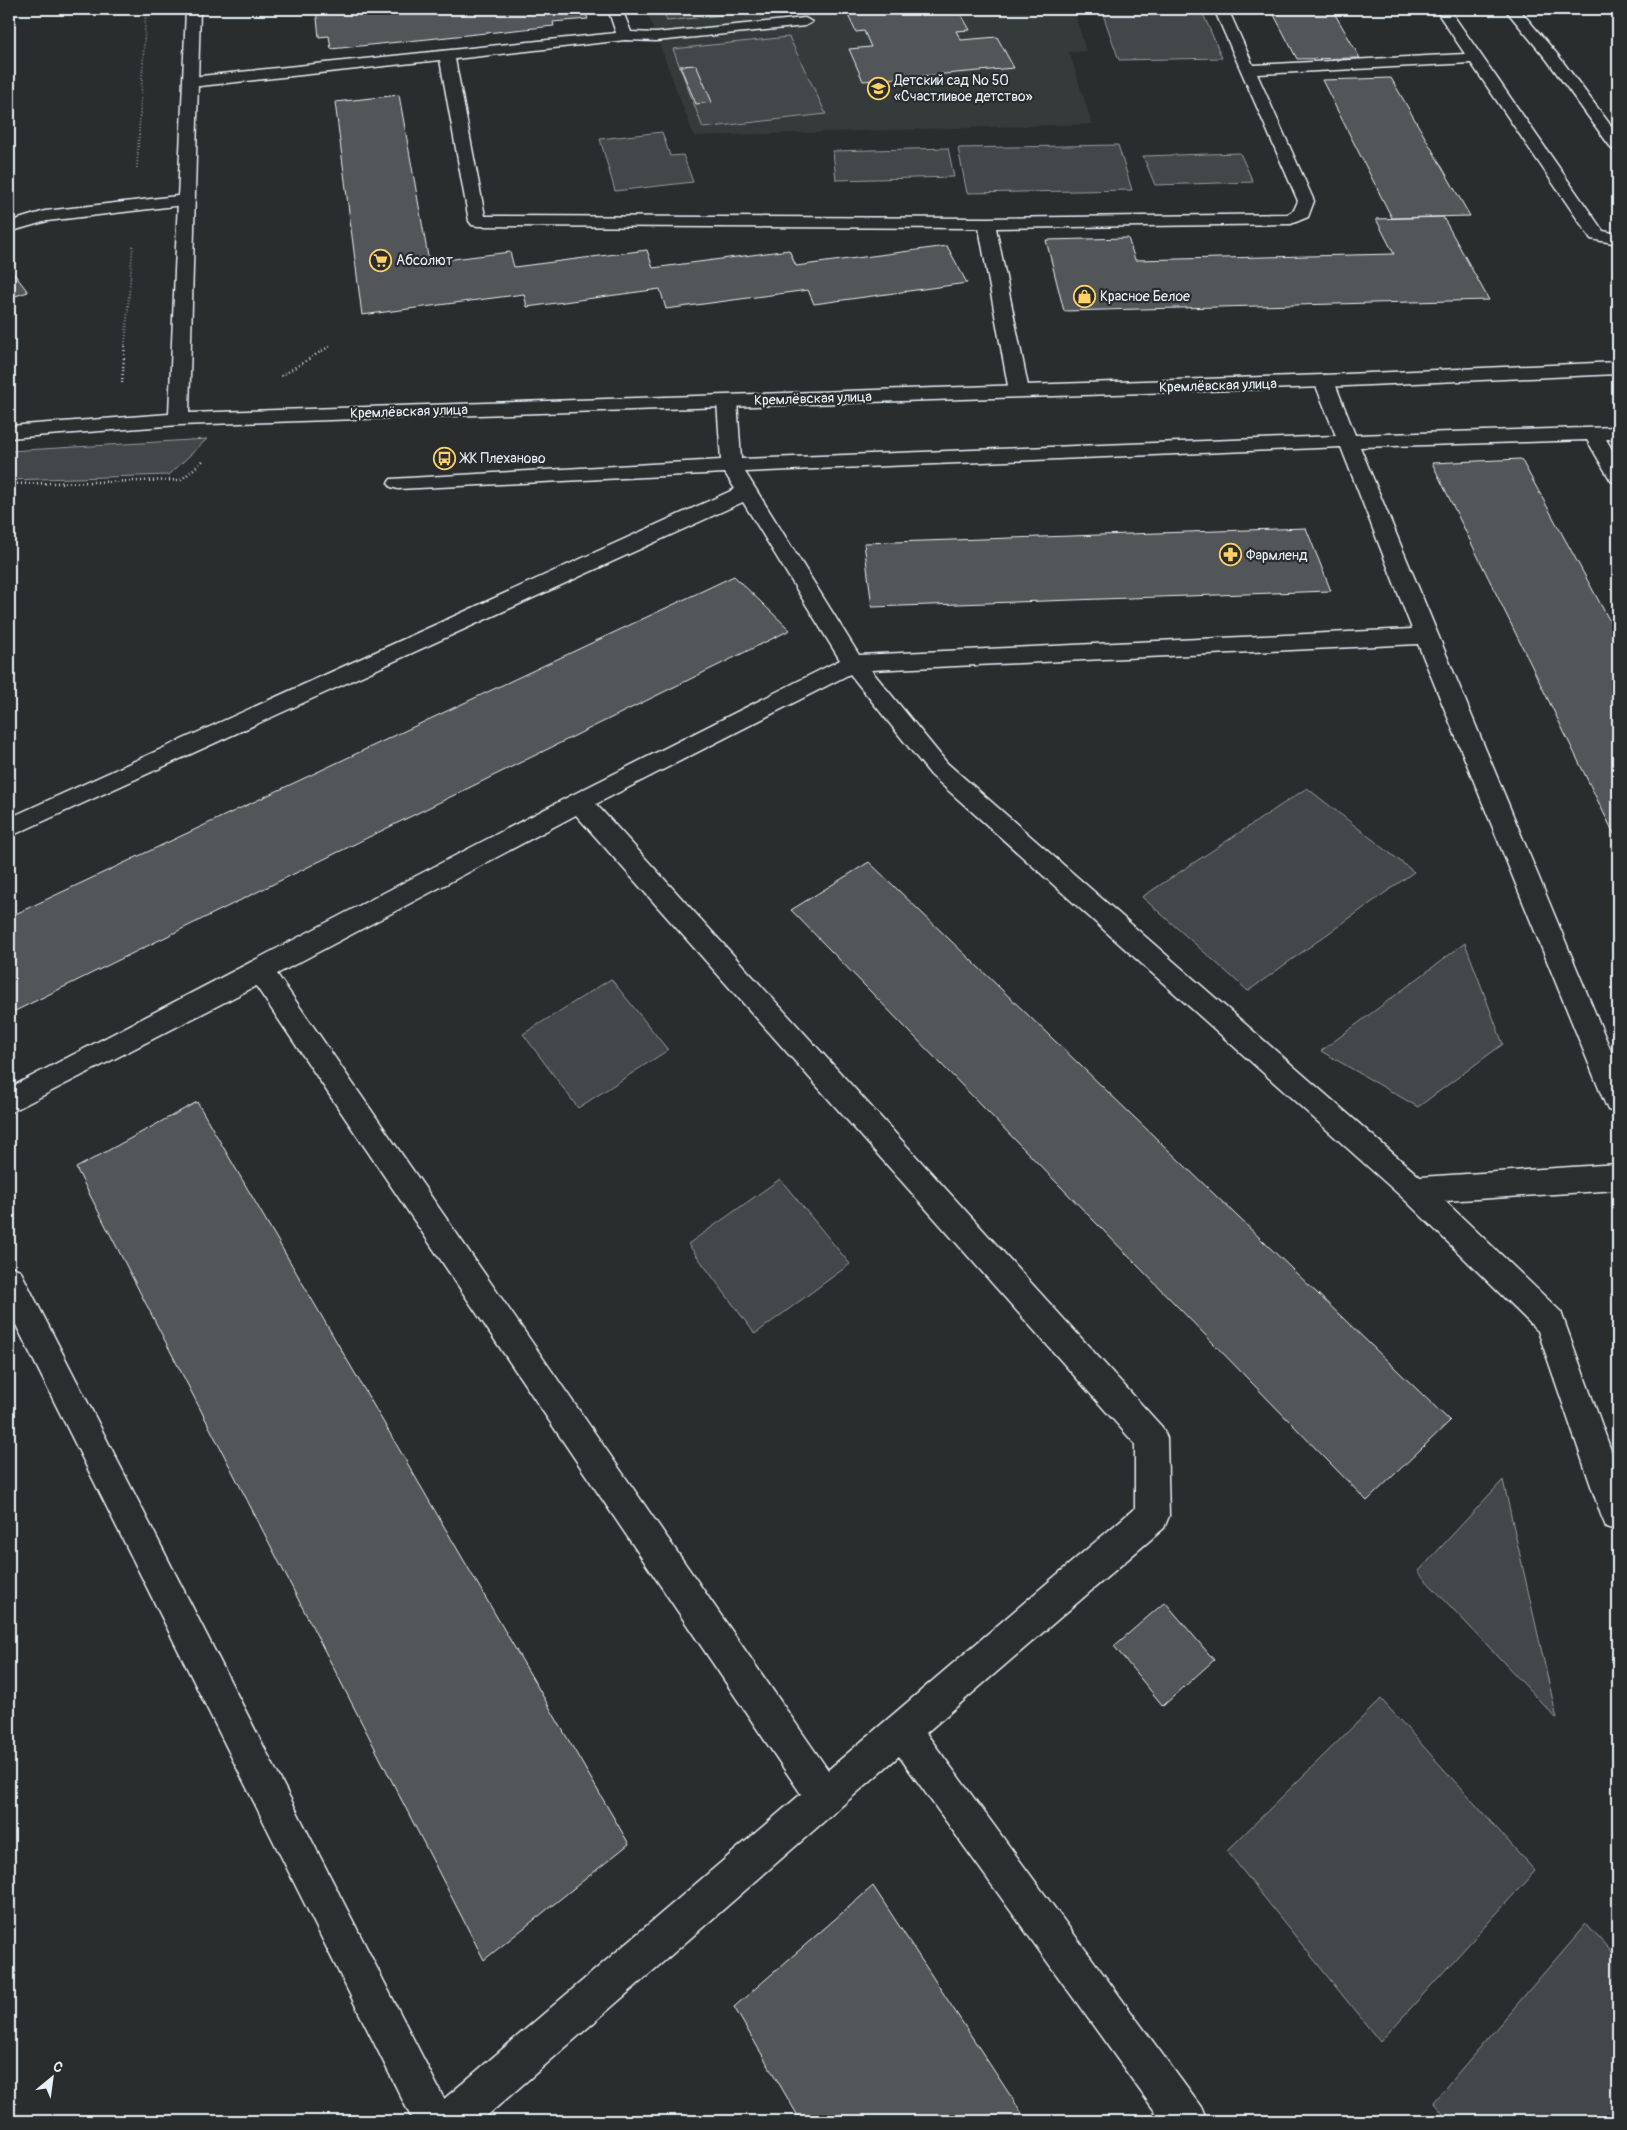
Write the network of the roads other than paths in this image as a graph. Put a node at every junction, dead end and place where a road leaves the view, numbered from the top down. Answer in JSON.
{"nodes":[{"id":1,"x":193,"y":9,"type":"edge"},
{"id":2,"x":615,"y":9,"type":"edge"},
{"id":3,"x":1222,"y":9,"type":"edge"},
{"id":4,"x":1442,"y":9,"type":"edge"},
{"id":5,"x":1512,"y":9,"type":"edge"},
{"id":6,"x":805,"y":22,"type":"dead end"},
{"id":7,"x":625,"y":36,"type":"junction"},
{"id":8,"x":447,"y":55,"type":"junction"},
{"id":9,"x":1476,"y":58,"type":"junction"},
{"id":10,"x":1249,"y":70,"type":"junction"},
{"id":11,"x":191,"y":82,"type":"junction"},
{"id":12,"x":1618,"y":146,"type":"edge"},
{"id":13,"x":186,"y":200,"type":"junction"},
{"id":14,"x":987,"y":223,"type":"junction"},
{"id":15,"x":9,"y":227,"type":"edge"},
{"id":16,"x":1618,"y":239,"type":"edge"},
{"id":17,"x":1618,"y":368,"type":"edge"},
{"id":18,"x":1324,"y":381,"type":"junction"},
{"id":19,"x":1019,"y":391,"type":"junction"},
{"id":20,"x":727,"y":401,"type":"junction"},
{"id":21,"x":179,"y":419,"type":"junction"},
{"id":22,"x":9,"y":432,"type":"edge"},
{"id":23,"x":1618,"y":433,"type":"edge"},
{"id":24,"x":1593,"y":434,"type":"junction"},
{"id":25,"x":1349,"y":441,"type":"junction"},
{"id":26,"x":731,"y":466,"type":"junction"},
{"id":27,"x":1618,"y":477,"type":"edge"},
{"id":28,"x":398,"y":483,"type":"dead end"},
{"id":29,"x":748,"y":492,"type":"junction"},
{"id":30,"x":1426,"y":636,"type":"junction"},
{"id":31,"x":853,"y":663,"type":"junction"},
{"id":32,"x":580,"y":802,"type":"junction"},
{"id":33,"x":9,"y":828,"type":"edge"},
{"id":34,"x":260,"y":971,"type":"junction"},
{"id":35,"x":9,"y":1101,"type":"edge"},
{"id":36,"x":1618,"y":1101,"type":"edge"},
{"id":37,"x":1618,"y":1177,"type":"edge"},
{"id":38,"x":1414,"y":1190,"type":"junction"},
{"id":39,"x":9,"y":1280,"type":"edge"},
{"id":40,"x":1618,"y":1515,"type":"edge"},
{"id":41,"x":902,"y":1730,"type":"junction"},
{"id":42,"x":824,"y":1797,"type":"junction"},
{"id":43,"x":434,"y":2121,"type":"edge"},
{"id":44,"x":450,"y":2121,"type":"edge"},
{"id":45,"x":1186,"y":2121,"type":"edge"}],
"edges":[{"from":1,"to":11,"type":"street"},
{"from":2,"to":7,"type":"street"},
{"from":3,"to":10,"type":"street"},
{"from":4,"to":9,"type":"street"},
{"from":5,"to":12,"type":"street"},
{"from":6,"to":7,"type":"street"},
{"from":7,"to":8,"type":"street"},
{"from":8,"to":11,"type":"street"},
{"from":8,"to":14,"type":"street"},
{"from":9,"to":10,"type":"street"},
{"from":9,"to":16,"type":"street"},
{"from":10,"to":14,"type":"street"},
{"from":11,"to":13,"type":"street"},
{"from":13,"to":15,"type":"street"},
{"from":13,"to":21,"type":"street"},
{"from":14,"to":19,"type":"street"},
{"from":17,"to":18,"type":"street","name":"Кремлёвская улица"},
{"from":18,"to":19,"type":"street","name":"Кремлёвская улица"},
{"from":18,"to":25,"type":"street"},
{"from":19,"to":20,"type":"street","name":"Кремлёвская улица"},
{"from":20,"to":21,"type":"street","name":"Кремлёвская улица"},
{"from":20,"to":26,"type":"street"},
{"from":21,"to":22,"type":"street","name":"Кремлёвская улица"},
{"from":23,"to":24,"type":"street"},
{"from":24,"to":25,"type":"street"},
{"from":24,"to":27,"type":"street"},
{"from":25,"to":26,"type":"street"},
{"from":25,"to":30,"type":"street"},
{"from":26,"to":28,"type":"street"},
{"from":26,"to":29,"type":"street"},
{"from":29,"to":31,"type":"street"},
{"from":29,"to":33,"type":"street"},
{"from":30,"to":31,"type":"street"},
{"from":30,"to":36,"type":"street"},
{"from":31,"to":32,"type":"street"},
{"from":31,"to":38,"type":"street"},
{"from":32,"to":34,"type":"street"},
{"from":32,"to":41,"type":"street"},
{"from":34,"to":35,"type":"street"},
{"from":34,"to":42,"type":"street"},
{"from":37,"to":38,"type":"street"},
{"from":38,"to":40,"type":"street"},
{"from":39,"to":43,"type":"street"},
{"from":41,"to":42,"type":"street"},
{"from":41,"to":45,"type":"street"},
{"from":42,"to":44,"type":"street"}]}
